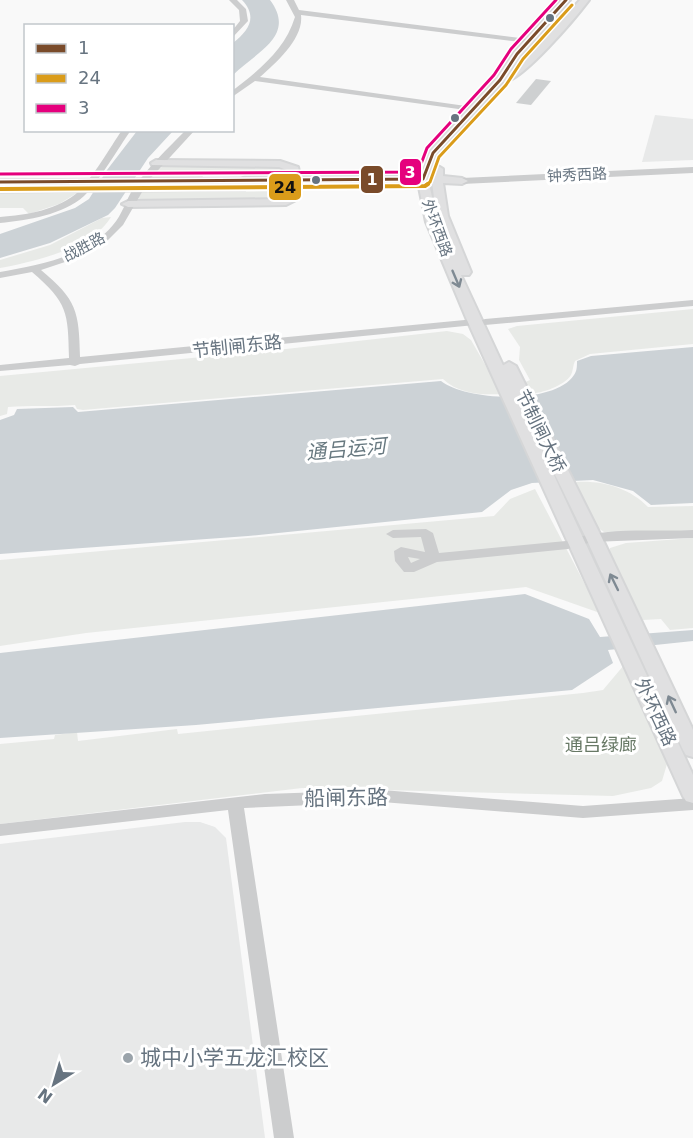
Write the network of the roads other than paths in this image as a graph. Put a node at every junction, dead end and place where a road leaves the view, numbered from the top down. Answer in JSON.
{"nodes":[{"id":1,"x":233,"y":0,"type":"edge"},
{"id":2,"x":290,"y":0,"type":"edge"},
{"id":3,"x":566,"y":0,"type":"edge"},
{"id":4,"x":575,"y":0,"type":"edge"},
{"id":5,"x":585,"y":0,"type":"edge"},
{"id":6,"x":296,"y":12,"type":"junction"},
{"id":7,"x":234,"y":34,"type":"edge"},
{"id":8,"x":528,"y":41,"type":"junction"},
{"id":9,"x":252,"y":78,"type":"junction"},
{"id":10,"x":502,"y":81,"type":"junction"},
{"id":11,"x":234,"y":93,"type":"edge"},
{"id":12,"x":473,"y":109,"type":"junction"},
{"id":13,"x":126,"y":132,"type":"edge"},
{"id":14,"x":189,"y":132,"type":"edge"},
{"id":15,"x":156,"y":163,"type":"junction"},
{"id":16,"x":693,"y":170,"type":"edge"},
{"id":17,"x":437,"y":181,"type":"junction"},
{"id":18,"x":462,"y":181,"type":"joint"},
{"id":19,"x":423,"y":182,"type":"junction"},
{"id":20,"x":294,"y":183,"type":"junction"},
{"id":21,"x":0,"y":184,"type":"edge"},
{"id":22,"x":129,"y":204,"type":"junction"},
{"id":23,"x":0,"y":220,"type":"edge"},
{"id":24,"x":34,"y":269,"type":"junction"},
{"id":25,"x":0,"y":275,"type":"edge"},
{"id":26,"x":693,"y":303,"type":"edge"},
{"id":27,"x":480,"y":322,"type":"junction"},
{"id":28,"x":499,"y":358,"type":"junction"},
{"id":29,"x":75,"y":363,"type":"junction"},
{"id":30,"x":0,"y":369,"type":"edge"},
{"id":31,"x":393,"y":534,"type":"dead end"},
{"id":32,"x":693,"y":534,"type":"edge"},
{"id":33,"x":594,"y":538,"type":"junction"},
{"id":34,"x":576,"y":540,"type":"junction"},
{"id":35,"x":641,"y":659,"type":"junction"},
{"id":36,"x":693,"y":750,"type":"edge"},
{"id":37,"x":693,"y":796,"type":"edge"},
{"id":38,"x":235,"y":804,"type":"junction"},
{"id":39,"x":693,"y":804,"type":"edge"},
{"id":40,"x":0,"y":830,"type":"edge"},
{"id":41,"x":284,"y":1138,"type":"edge"}],
"edges":[{"from":1,"to":7,"type":"street"},
{"from":2,"to":6,"type":"street"},
{"from":3,"to":8,"type":"main road","name":"外环西路"},
{"from":4,"to":10,"type":"main road","name":"外环西路"},
{"from":5,"to":10,"type":"main road","name":"外环西路"},
{"from":6,"to":8,"type":"street"},
{"from":6,"to":9,"type":"street"},
{"from":8,"to":10,"type":"main road","name":"外环西路"},
{"from":9,"to":11,"type":"street"},
{"from":9,"to":12,"type":"street"},
{"from":10,"to":12,"type":"main road","name":"外环西路"},
{"from":10,"to":17,"type":"main road","name":"外环西路"},
{"from":12,"to":19,"type":"main road","name":"外环西路"},
{"from":13,"to":23,"type":"street"},
{"from":14,"to":15,"type":"street","name":"战胜路"},
{"from":15,"to":20,"type":"main road"},
{"from":15,"to":22,"type":"street","name":"战胜路"},
{"from":16,"to":18,"type":"street","name":"钟秀西路"},
{"from":17,"to":18,"type":"main road","name":"钟秀西路"},
{"from":17,"to":19,"type":"main road","name":"钟秀西路"},
{"from":17,"to":27,"type":"main road","name":"外环西路"},
{"from":19,"to":20,"type":"main road","name":"钟秀西路"},
{"from":19,"to":27,"type":"main road","name":"外环西路","one_way":true},
{"from":20,"to":21,"type":"main road","name":"钟秀西路","bridge":true},
{"from":20,"to":22,"type":"main road"},
{"from":22,"to":24,"type":"street","name":"战胜路"},
{"from":24,"to":25,"type":"street","name":"战胜路"},
{"from":24,"to":29,"type":"street"},
{"from":26,"to":27,"type":"street","name":"节制闸东路"},
{"from":27,"to":28,"type":"main road","name":"外环西路"},
{"from":27,"to":29,"type":"street","name":"节制闸东路"},
{"from":28,"to":33,"type":"main road","name":"节制闸大桥"},
{"from":28,"to":34,"type":"main road","name":"节制闸大桥"},
{"from":29,"to":30,"type":"street","name":"节制闸东路"},
{"from":31,"to":34,"type":"street"},
{"from":32,"to":33,"type":"street"},
{"from":33,"to":34,"type":"street"},
{"from":35,"to":33,"type":"main road","one_way":true},
{"from":34,"to":35,"type":"main road"},
{"from":36,"to":35,"type":"main road","name":"外环西路","one_way":true},
{"from":35,"to":37,"type":"main road","name":"外环西路"},
{"from":38,"to":39,"type":"street","name":"船闸东路"},
{"from":38,"to":40,"type":"street","name":"船闸东路"},
{"from":38,"to":41,"type":"street"}]}
